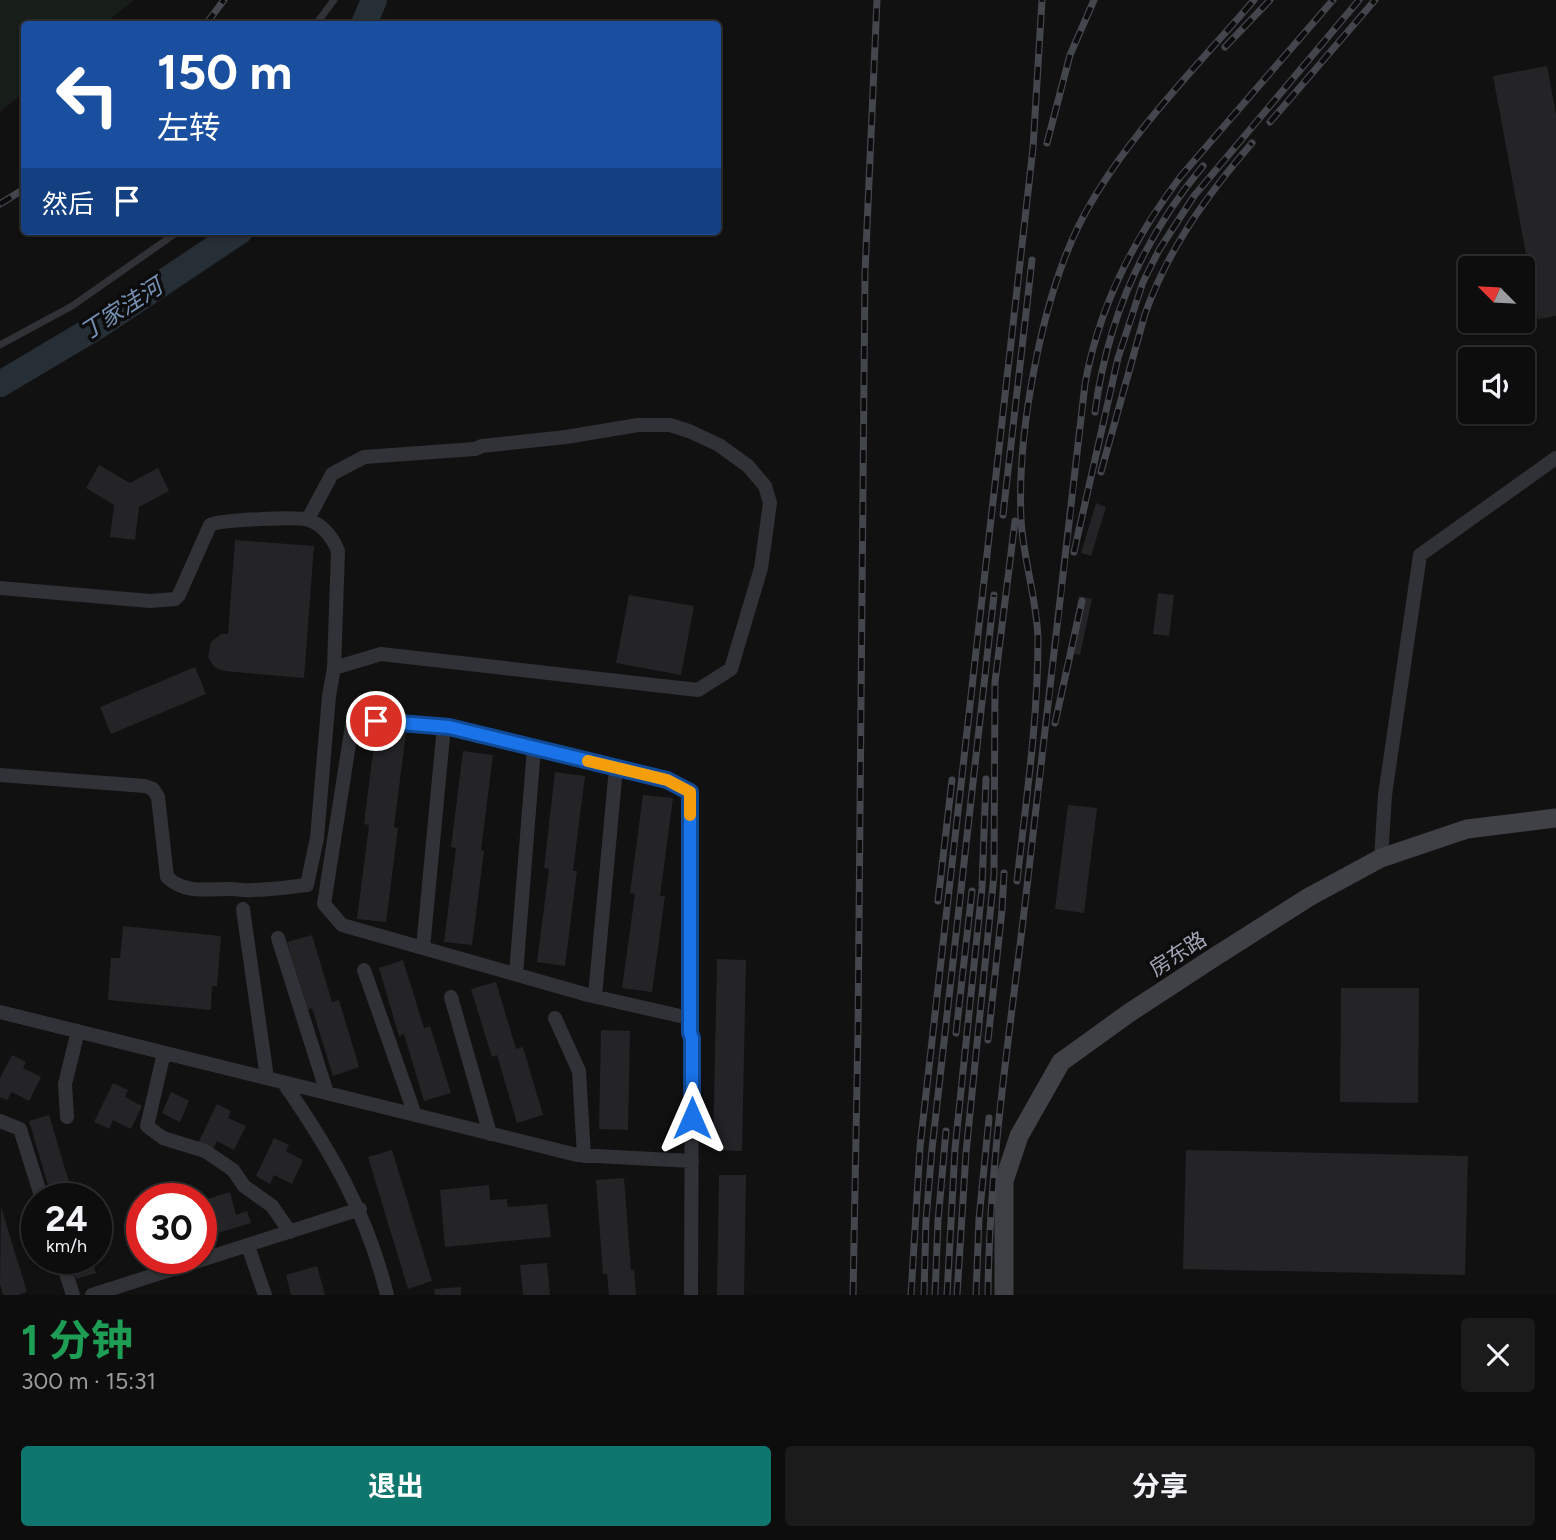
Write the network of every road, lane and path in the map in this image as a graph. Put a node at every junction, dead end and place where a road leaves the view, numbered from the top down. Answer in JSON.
{"nodes":[{"id":1,"x":334,"y":0,"type":"edge"},
{"id":2,"x":318,"y":21,"type":"edge"},
{"id":3,"x":173,"y":235,"type":"edge"},
{"id":4,"x":0,"y":345,"type":"edge"},
{"id":5,"x":1556,"y":457,"type":"edge"},
{"id":6,"x":308,"y":519,"type":"junction"},
{"id":7,"x":0,"y":588,"type":"edge"},
{"id":8,"x":334,"y":668,"type":"junction"},
{"id":9,"x":444,"y":726,"type":"junction"},
{"id":10,"x":534,"y":748,"type":"junction"},
{"id":11,"x":616,"y":768,"type":"junction"},
{"id":12,"x":0,"y":775,"type":"edge"},
{"id":13,"x":1556,"y":818,"type":"edge"},
{"id":14,"x":1381,"y":858,"type":"junction"},
{"id":15,"x":243,"y":909,"type":"dead end"},
{"id":16,"x":278,"y":938,"type":"dead end"},
{"id":17,"x":423,"y":948,"type":"junction"},
{"id":18,"x":364,"y":970,"type":"dead end"},
{"id":19,"x":516,"y":974,"type":"junction"},
{"id":20,"x":595,"y":996,"type":"junction"},
{"id":21,"x":451,"y":997,"type":"dead end"},
{"id":22,"x":0,"y":1012,"type":"edge"},
{"id":23,"x":555,"y":1018,"type":"dead end"},
{"id":24,"x":690,"y":1018,"type":"junction"},
{"id":25,"x":78,"y":1031,"type":"junction"},
{"id":26,"x":164,"y":1053,"type":"junction"},
{"id":27,"x":267,"y":1078,"type":"junction"},
{"id":28,"x":283,"y":1082,"type":"junction"},
{"id":29,"x":327,"y":1093,"type":"junction"},
{"id":30,"x":415,"y":1115,"type":"junction"},
{"id":31,"x":67,"y":1117,"type":"dead end"},
{"id":32,"x":0,"y":1121,"type":"edge"},
{"id":33,"x":490,"y":1134,"type":"junction"},
{"id":34,"x":584,"y":1156,"type":"junction"},
{"id":35,"x":692,"y":1161,"type":"junction"},
{"id":36,"x":37,"y":1183,"type":"edge"},
{"id":37,"x":359,"y":1209,"type":"junction"},
{"id":38,"x":290,"y":1232,"type":"junction"},
{"id":39,"x":248,"y":1246,"type":"junction"},
{"id":40,"x":66,"y":1274,"type":"edge"},
{"id":41,"x":73,"y":1295,"type":"edge"},
{"id":42,"x":92,"y":1295,"type":"edge"},
{"id":43,"x":265,"y":1295,"type":"edge"},
{"id":44,"x":387,"y":1295,"type":"edge"},
{"id":45,"x":691,"y":1295,"type":"edge"},
{"id":46,"x":1004,"y":1295,"type":"edge"}],
"edges":[{"from":1,"to":2,"type":"lane"},
{"from":3,"to":4,"type":"lane"},
{"from":5,"to":14,"type":"street"},
{"from":6,"to":7,"type":"street"},
{"from":6,"to":8,"type":"street"},
{"from":6,"to":8,"type":"street"},
{"from":8,"to":12,"type":"street"},
{"from":9,"to":10,"type":"street"},
{"from":9,"to":17,"type":"street"},
{"from":9,"to":17,"type":"street"},
{"from":10,"to":11,"type":"street"},
{"from":10,"to":19,"type":"street"},
{"from":11,"to":20,"type":"street"},
{"from":11,"to":24,"type":"street"},
{"from":13,"to":14,"type":"main road","name":"房东路"},
{"from":14,"to":46,"type":"main road","name":"房东路"},
{"from":15,"to":27,"type":"street"},
{"from":16,"to":29,"type":"street"},
{"from":17,"to":19,"type":"street"},
{"from":18,"to":30,"type":"street"},
{"from":19,"to":20,"type":"street"},
{"from":20,"to":24,"type":"street"},
{"from":21,"to":33,"type":"street"},
{"from":22,"to":25,"type":"street"},
{"from":23,"to":34,"type":"street"},
{"from":24,"to":35,"type":"street"},
{"from":25,"to":26,"type":"street"},
{"from":25,"to":31,"type":"street"},
{"from":26,"to":27,"type":"street"},
{"from":26,"to":38,"type":"street"},
{"from":27,"to":28,"type":"street"},
{"from":28,"to":29,"type":"street"},
{"from":28,"to":37,"type":"street"},
{"from":29,"to":30,"type":"street"},
{"from":30,"to":33,"type":"street"},
{"from":32,"to":36,"type":"street"},
{"from":33,"to":34,"type":"street"},
{"from":34,"to":35,"type":"street"},
{"from":35,"to":45,"type":"street"},
{"from":37,"to":38,"type":"street"},
{"from":37,"to":44,"type":"street"},
{"from":38,"to":39,"type":"street"},
{"from":39,"to":42,"type":"street"},
{"from":39,"to":43,"type":"street"},
{"from":40,"to":41,"type":"street"}]}
